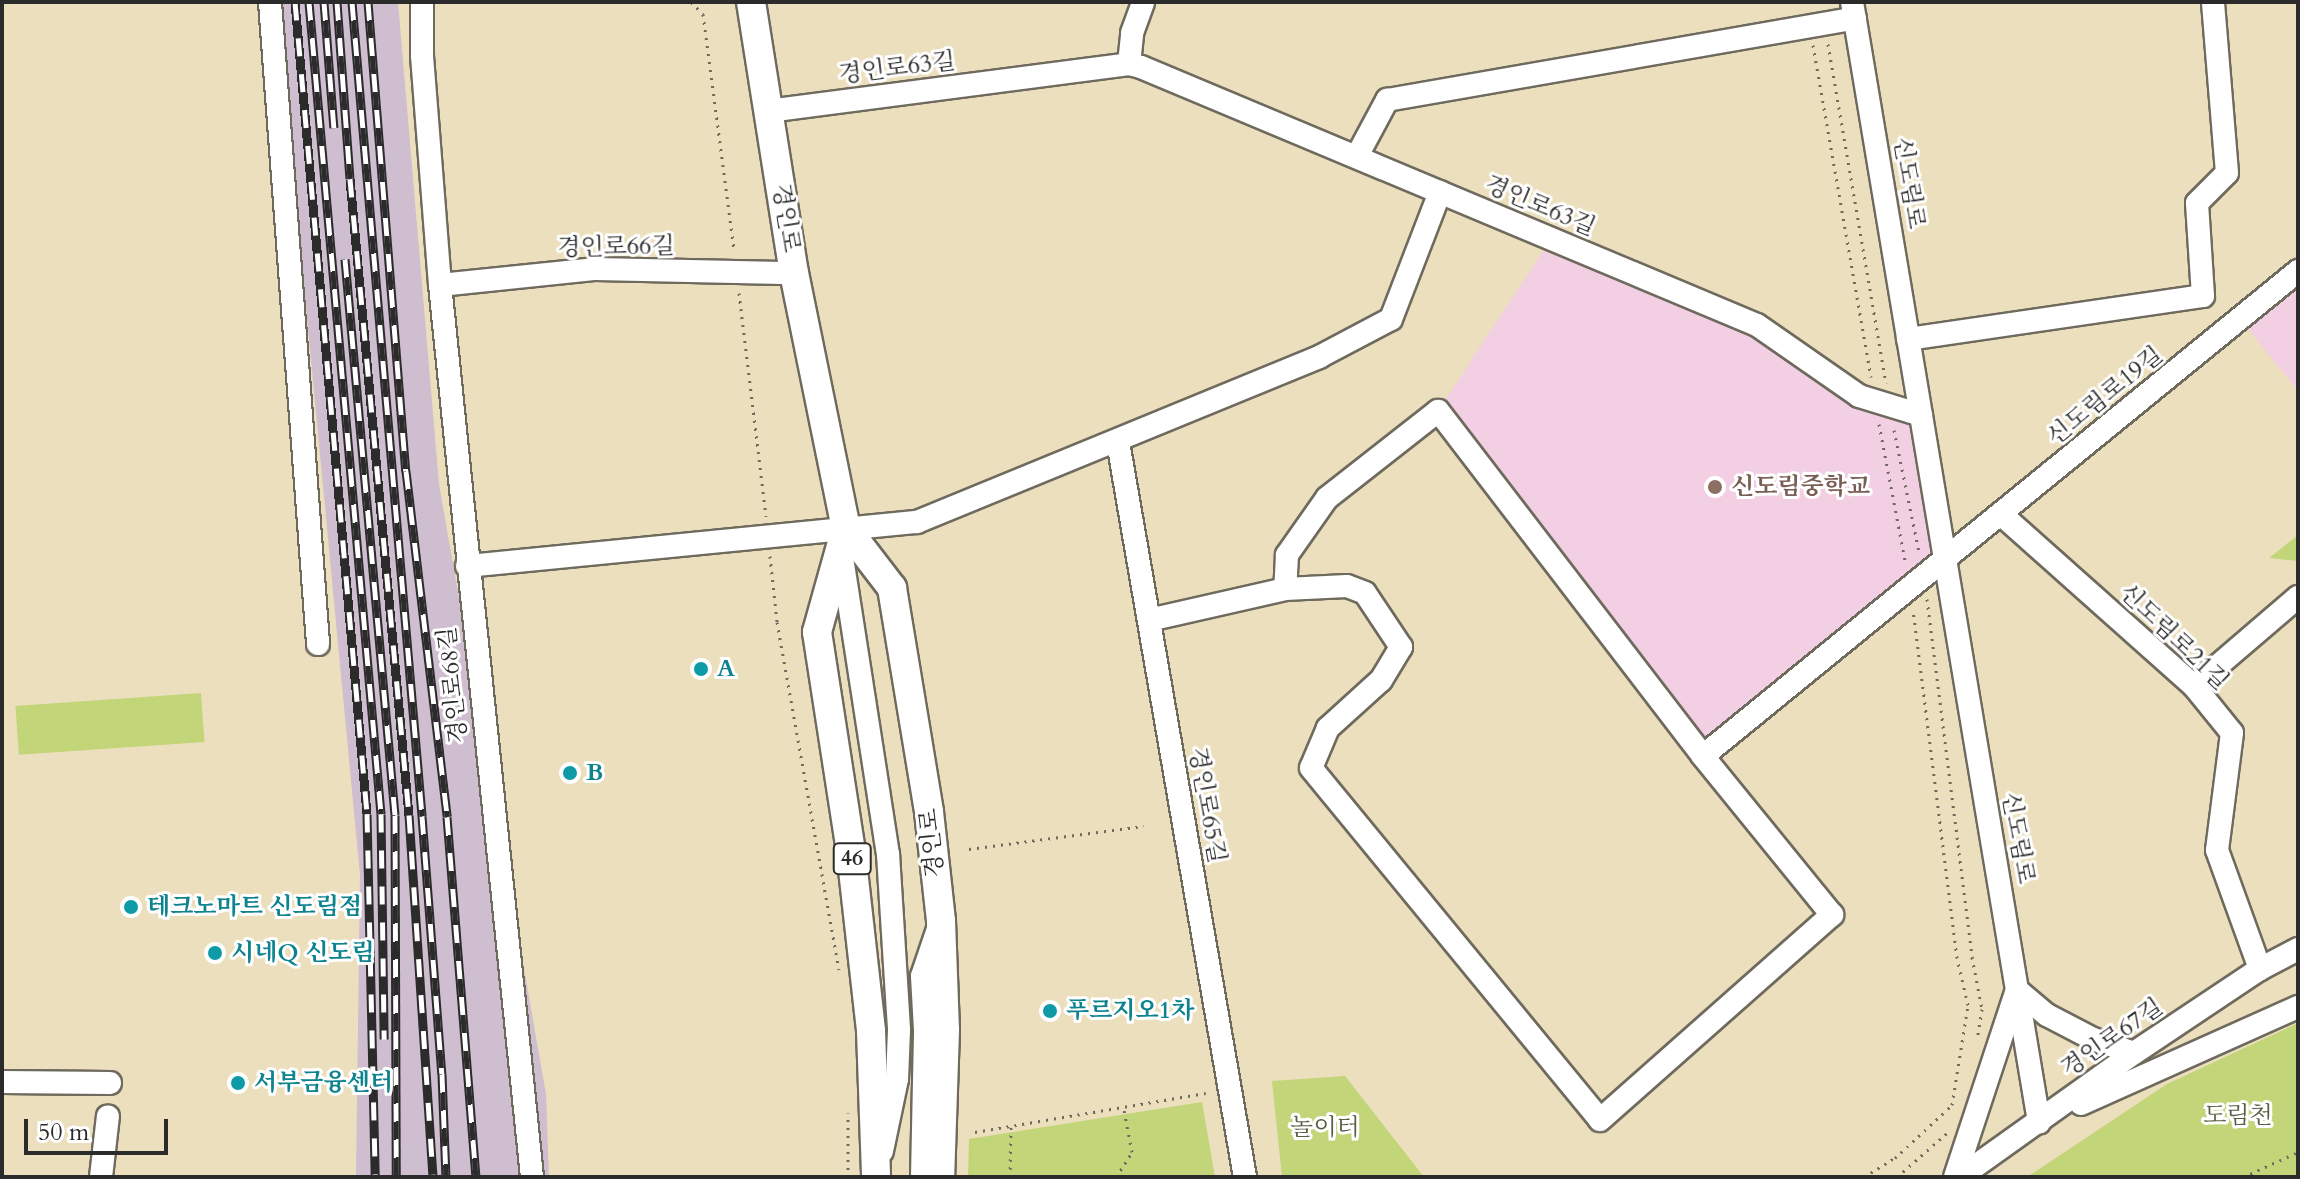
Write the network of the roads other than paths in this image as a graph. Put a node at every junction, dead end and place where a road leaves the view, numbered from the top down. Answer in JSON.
{"nodes":[{"id":1,"x":270,"y":2,"type":"edge"},
{"id":2,"x":422,"y":2,"type":"edge"},
{"id":3,"x":1143,"y":2,"type":"edge"},
{"id":4,"x":2213,"y":2,"type":"edge"},
{"id":5,"x":753,"y":5,"type":"edge"},
{"id":6,"x":1854,"y":10,"type":"edge"},
{"id":7,"x":1129,"y":64,"type":"junction"},
{"id":8,"x":768,"y":111,"type":"junction"},
{"id":9,"x":1357,"y":156,"type":"junction"},
{"id":10,"x":1440,"y":192,"type":"junction"},
{"id":11,"x":2298,"y":271,"type":"edge"},
{"id":12,"x":794,"y":273,"type":"junction"},
{"id":13,"x":440,"y":285,"type":"junction"},
{"id":14,"x":1908,"y":339,"type":"junction"},
{"id":15,"x":1921,"y":415,"type":"junction"},
{"id":16,"x":1118,"y":442,"type":"junction"},
{"id":17,"x":2002,"y":515,"type":"junction"},
{"id":18,"x":843,"y":537,"type":"junction"},
{"id":19,"x":1945,"y":562,"type":"junction"},
{"id":20,"x":467,"y":566,"type":"junction"},
{"id":21,"x":1285,"y":589,"type":"junction"},
{"id":22,"x":2298,"y":597,"type":"edge"},
{"id":23,"x":1149,"y":620,"type":"junction"},
{"id":24,"x":318,"y":644,"type":"dead end"},
{"id":25,"x":2194,"y":686,"type":"junction"},
{"id":26,"x":1703,"y":756,"type":"junction"},
{"id":27,"x":941,"y":921,"type":"junction"},
{"id":28,"x":2298,"y":949,"type":"edge"},
{"id":29,"x":2260,"y":969,"type":"junction"},
{"id":30,"x":2017,"y":990,"type":"junction"},
{"id":31,"x":2214,"y":999,"type":"junction"},
{"id":32,"x":2298,"y":1007,"type":"edge"},
{"id":33,"x":2230,"y":1037,"type":"junction"},
{"id":34,"x":2134,"y":1053,"type":"junction"},
{"id":35,"x":2,"y":1082,"type":"edge"},
{"id":36,"x":110,"y":1083,"type":"dead end"},
{"id":37,"x":108,"y":1116,"type":"dead end"},
{"id":38,"x":2039,"y":1122,"type":"junction"},
{"id":39,"x":101,"y":1177,"type":"edge"},
{"id":40,"x":532,"y":1177,"type":"edge"},
{"id":41,"x":876,"y":1177,"type":"edge"},
{"id":42,"x":922,"y":1177,"type":"edge"},
{"id":43,"x":940,"y":1177,"type":"edge"},
{"id":44,"x":1245,"y":1177,"type":"edge"},
{"id":45,"x":1958,"y":1177,"type":"edge"}],
"edges":[{"from":1,"to":24,"type":"street"},
{"from":2,"to":13,"type":"street"},
{"from":3,"to":7,"type":"street"},
{"from":4,"to":14,"type":"street"},
{"from":5,"to":8,"type":"main road","name":"경인로","number":"46"},
{"from":6,"to":9,"type":"street"},
{"from":6,"to":14,"type":"street","name":"신도림로"},
{"from":7,"to":8,"type":"street","name":"경인로63길"},
{"from":7,"to":9,"type":"street","name":"경인로63길"},
{"from":8,"to":12,"type":"main road","name":"경인로","number":"46"},
{"from":9,"to":10,"type":"street","name":"경인로63길"},
{"from":10,"to":15,"type":"street","name":"경인로63길"},
{"from":10,"to":16,"type":"street"},
{"from":11,"to":17,"type":"street","name":"신도림로19길"},
{"from":12,"to":13,"type":"street","name":"경인로66길"},
{"from":12,"to":18,"type":"main road","name":"경인로","number":"46"},
{"from":13,"to":20,"type":"street"},
{"from":14,"to":15,"type":"street","name":"신도림로"},
{"from":15,"to":19,"type":"street","name":"신도림로"},
{"from":16,"to":18,"type":"street"},
{"from":16,"to":23,"type":"street","name":"경인로65길"},
{"from":17,"to":19,"type":"street","name":"신도림로19길"},
{"from":17,"to":25,"type":"street","name":"신도림로21길"},
{"from":18,"to":20,"type":"street"},
{"from":18,"to":27,"type":"main road","name":"경인로","number":"46"},
{"from":18,"to":41,"type":"street"},
{"from":18,"to":41,"type":"main road","name":"경인로","number":"46"},
{"from":19,"to":26,"type":"street"},
{"from":19,"to":30,"type":"street","name":"신도림로"},
{"from":20,"to":40,"type":"street","name":"경인로68길"},
{"from":21,"to":23,"type":"street"},
{"from":21,"to":26,"type":"street"},
{"from":21,"to":26,"type":"street"},
{"from":22,"to":25,"type":"street"},
{"from":23,"to":44,"type":"street","name":"경인로65길"},
{"from":25,"to":29,"type":"street","name":"신도림로21길"},
{"from":27,"to":42,"type":"street"},
{"from":27,"to":43,"type":"main road","name":"경인로","number":"46"},
{"from":28,"to":29,"type":"street","name":"경인로67길"},
{"from":29,"to":31,"type":"street","name":"경인로67길"},
{"from":30,"to":34,"type":"street"},
{"from":30,"to":38,"type":"street","name":"신도림로"},
{"from":30,"to":45,"type":"street"},
{"from":31,"to":33,"type":"street"},
{"from":31,"to":34,"type":"street","name":"경인로67길"},
{"from":32,"to":33,"type":"street"},
{"from":33,"to":38,"type":"street"},
{"from":34,"to":38,"type":"street","name":"경인로67길"},
{"from":35,"to":36,"type":"street"},
{"from":37,"to":39,"type":"street"},
{"from":38,"to":45,"type":"street","name":"경인로67길"}]}
